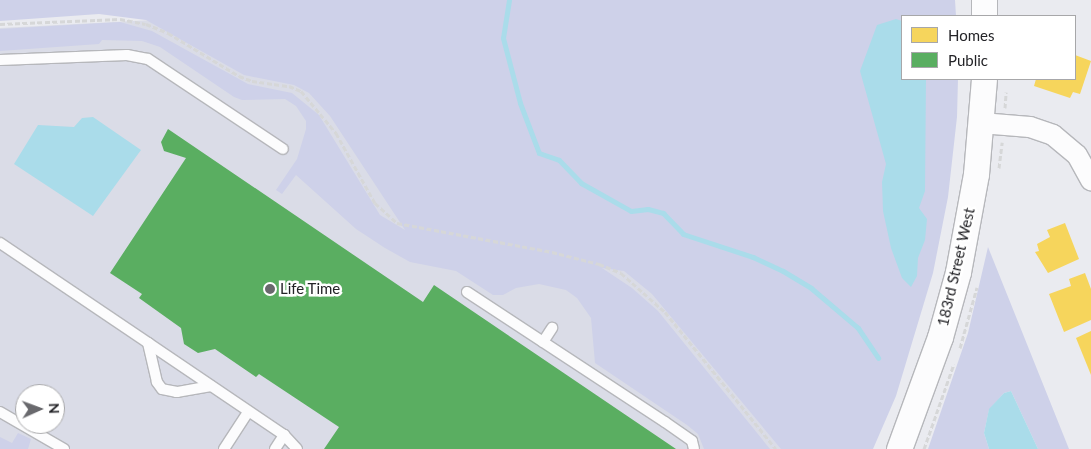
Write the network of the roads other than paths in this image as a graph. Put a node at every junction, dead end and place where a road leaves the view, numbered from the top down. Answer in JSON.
{"nodes":[{"id":1,"x":984,"y":0,"type":"edge"},
{"id":2,"x":984,"y":15,"type":"edge"},
{"id":3,"x":0,"y":60,"type":"edge"},
{"id":4,"x":984,"y":80,"type":"edge"},
{"id":5,"x":982,"y":123,"type":"junction"},
{"id":6,"x":283,"y":149,"type":"dead end"},
{"id":7,"x":1091,"y":180,"type":"edge"},
{"id":8,"x":0,"y":243,"type":"edge"},
{"id":9,"x":467,"y":292,"type":"dead end"},
{"id":10,"x":552,"y":328,"type":"dead end"},
{"id":11,"x":543,"y":342,"type":"junction"},
{"id":12,"x":148,"y":343,"type":"junction"},
{"id":13,"x":211,"y":386,"type":"junction"},
{"id":14,"x":0,"y":412,"type":"edge"},
{"id":15,"x":248,"y":412,"type":"junction"},
{"id":16,"x":284,"y":435,"type":"junction"},
{"id":17,"x":64,"y":449,"type":"edge"},
{"id":18,"x":224,"y":449,"type":"edge"},
{"id":19,"x":275,"y":449,"type":"edge"},
{"id":20,"x":297,"y":449,"type":"edge"},
{"id":21,"x":694,"y":449,"type":"edge"},
{"id":22,"x":899,"y":449,"type":"edge"}],
"edges":[{"from":1,"to":2,"type":"street"},
{"from":3,"to":6,"type":"lane"},
{"from":4,"to":5,"type":"street","name":"183rd Street West"},
{"from":5,"to":7,"type":"street"},
{"from":5,"to":22,"type":"street","name":"183rd Street West"},
{"from":8,"to":12,"type":"lane"},
{"from":9,"to":11,"type":"lane"},
{"from":10,"to":11,"type":"lane"},
{"from":11,"to":21,"type":"lane"},
{"from":12,"to":13,"type":"lane"},
{"from":12,"to":13,"type":"lane"},
{"from":13,"to":15,"type":"lane"},
{"from":14,"to":17,"type":"lane"},
{"from":15,"to":16,"type":"lane"},
{"from":15,"to":18,"type":"lane"},
{"from":16,"to":19,"type":"lane"},
{"from":16,"to":20,"type":"lane"}]}
